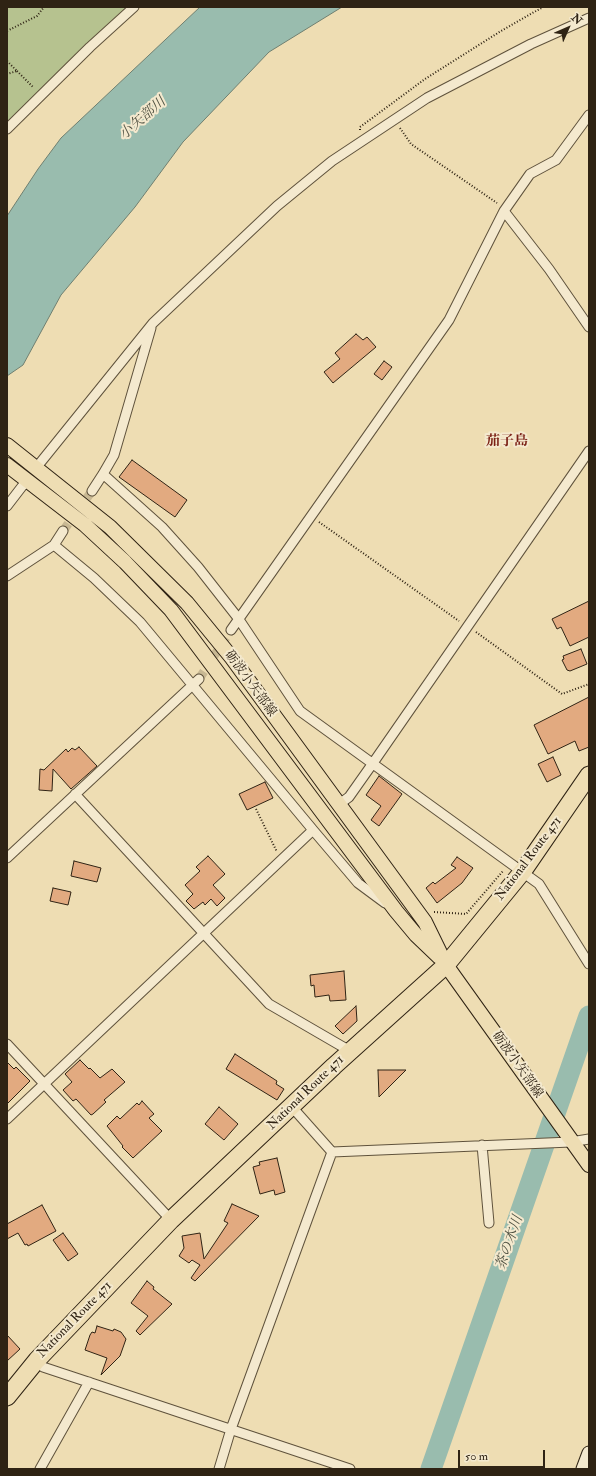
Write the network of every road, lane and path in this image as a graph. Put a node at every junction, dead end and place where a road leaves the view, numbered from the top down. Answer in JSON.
{"nodes":[{"id":1,"x":44,"y":7,"type":"edge"},
{"id":2,"x":134,"y":7,"type":"edge"},
{"id":3,"x":543,"y":7,"type":"edge"},
{"id":4,"x":589,"y":18,"type":"edge"},
{"id":5,"x":7,"y":31,"type":"edge"},
{"id":6,"x":7,"y":61,"type":"edge"},
{"id":7,"x":17,"y":71,"type":"junction"},
{"id":8,"x":7,"y":74,"type":"edge"},
{"id":9,"x":41,"y":95,"type":"junction"},
{"id":10,"x":589,"y":115,"type":"edge"},
{"id":11,"x":393,"y":119,"type":"junction"},
{"id":12,"x":7,"y":129,"type":"edge"},
{"id":13,"x":361,"y":141,"type":"junction"},
{"id":14,"x":504,"y":211,"type":"junction"},
{"id":15,"x":152,"y":323,"type":"junction"},
{"id":16,"x":589,"y":327,"type":"edge"},
{"id":17,"x":7,"y":445,"type":"edge"},
{"id":18,"x":589,"y":451,"type":"edge"},
{"id":19,"x":31,"y":464,"type":"junction"},
{"id":20,"x":7,"y":465,"type":"edge"},
{"id":21,"x":103,"y":474,"type":"junction"},
{"id":22,"x":22,"y":477,"type":"junction"},
{"id":23,"x":92,"y":491,"type":"tunnel mouth"},
{"id":24,"x":7,"y":506,"type":"edge"},
{"id":25,"x":310,"y":516,"type":"junction"},
{"id":26,"x":63,"y":531,"type":"tunnel mouth"},
{"id":27,"x":54,"y":545,"type":"junction"},
{"id":28,"x":7,"y":576,"type":"edge"},
{"id":29,"x":238,"y":618,"type":"junction"},
{"id":30,"x":468,"y":626,"type":"junction"},
{"id":31,"x":230,"y":630,"type":"tunnel mouth"},
{"id":32,"x":197,"y":682,"type":"junction"},
{"id":33,"x":589,"y":684,"type":"edge"},
{"id":34,"x":374,"y":763,"type":"junction"},
{"id":35,"x":589,"y":776,"type":"edge"},
{"id":36,"x":75,"y":794,"type":"junction"},
{"id":37,"x":338,"y":804,"type":"junction"},
{"id":38,"x":256,"y":809,"type":"dead end"},
{"id":39,"x":314,"y":830,"type":"junction"},
{"id":40,"x":7,"y":858,"type":"edge"},
{"id":41,"x":281,"y":860,"type":"junction"},
{"id":42,"x":523,"y":871,"type":"junction"},
{"id":43,"x":396,"y":911,"type":"junction"},
{"id":44,"x":203,"y":933,"type":"junction"},
{"id":45,"x":446,"y":964,"type":"junction"},
{"id":46,"x":589,"y":964,"type":"edge"},
{"id":47,"x":7,"y":1044,"type":"edge"},
{"id":48,"x":350,"y":1051,"type":"junction"},
{"id":49,"x":44,"y":1083,"type":"junction"},
{"id":50,"x":292,"y":1107,"type":"junction"},
{"id":51,"x":7,"y":1119,"type":"edge"},
{"id":52,"x":589,"y":1139,"type":"edge"},
{"id":53,"x":571,"y":1142,"type":"junction"},
{"id":54,"x":482,"y":1145,"type":"junction"},
{"id":55,"x":332,"y":1152,"type":"junction"},
{"id":56,"x":589,"y":1165,"type":"edge"},
{"id":57,"x":171,"y":1220,"type":"junction"},
{"id":58,"x":489,"y":1223,"type":"dead end"},
{"id":59,"x":37,"y":1360,"type":"junction"},
{"id":60,"x":88,"y":1382,"type":"junction"},
{"id":61,"x":7,"y":1397,"type":"edge"},
{"id":62,"x":231,"y":1428,"type":"junction"},
{"id":63,"x":589,"y":1453,"type":"edge"},
{"id":64,"x":40,"y":1469,"type":"edge"},
{"id":65,"x":219,"y":1469,"type":"edge"},
{"id":66,"x":350,"y":1469,"type":"edge"},
{"id":67,"x":583,"y":1469,"type":"edge"}],
"edges":[{"from":1,"to":5,"type":"path"},
{"from":2,"to":9,"type":"street"},
{"from":3,"to":13,"type":"path"},
{"from":4,"to":11,"type":"street"},
{"from":6,"to":7,"type":"path"},
{"from":7,"to":8,"type":"path"},
{"from":7,"to":9,"type":"path"},
{"from":9,"to":12,"type":"street"},
{"from":10,"to":14,"type":"street"},
{"from":11,"to":13,"type":"street"},
{"from":11,"to":14,"type":"path"},
{"from":13,"to":15,"type":"street"},
{"from":14,"to":16,"type":"street"},
{"from":14,"to":25,"type":"street"},
{"from":15,"to":19,"type":"street"},
{"from":15,"to":21,"type":"street"},
{"from":17,"to":19,"type":"main road","name":"砺波小矢部線"},
{"from":18,"to":30,"type":"street"},
{"from":19,"to":37,"type":"main road","name":"砺波小矢部線"},
{"from":20,"to":22,"type":"main road","name":"砺波小矢部線"},
{"from":21,"to":23,"type":"street"},
{"from":21,"to":29,"type":"street"},
{"from":22,"to":24,"type":"street"},
{"from":22,"to":43,"type":"main road","name":"砺波小矢部線"},
{"from":25,"to":29,"type":"street"},
{"from":25,"to":30,"type":"path"},
{"from":26,"to":27,"type":"street"},
{"from":27,"to":28,"type":"street"},
{"from":27,"to":32,"type":"street"},
{"from":29,"to":31,"type":"street"},
{"from":29,"to":34,"type":"street"},
{"from":30,"to":33,"type":"path"},
{"from":30,"to":34,"type":"street"},
{"from":32,"to":36,"type":"street"},
{"from":32,"to":39,"type":"street"},
{"from":34,"to":37,"type":"street"},
{"from":34,"to":42,"type":"street"},
{"from":35,"to":42,"type":"highway","name":"National Route 471"},
{"from":36,"to":40,"type":"street"},
{"from":36,"to":44,"type":"street"},
{"from":37,"to":45,"type":"main road","name":"砺波小矢部線"},
{"from":38,"to":41,"type":"path"},
{"from":39,"to":41,"type":"street"},
{"from":39,"to":43,"type":"street"},
{"from":41,"to":44,"type":"street"},
{"from":42,"to":45,"type":"highway","name":"National Route 471"},
{"from":42,"to":46,"type":"street"},
{"from":43,"to":45,"type":"main road","name":"砺波小矢部線"},
{"from":44,"to":48,"type":"street"},
{"from":44,"to":49,"type":"street"},
{"from":45,"to":48,"type":"highway","name":"National Route 471"},
{"from":45,"to":53,"type":"main road","name":"砺波小矢部線"},
{"from":47,"to":49,"type":"street"},
{"from":48,"to":50,"type":"highway","name":"National Route 471"},
{"from":49,"to":51,"type":"street"},
{"from":49,"to":57,"type":"street"},
{"from":50,"to":55,"type":"street"},
{"from":50,"to":57,"type":"highway","name":"National Route 471"},
{"from":52,"to":53,"type":"street"},
{"from":53,"to":54,"type":"street"},
{"from":53,"to":56,"type":"main road","name":"砺波小矢部線"},
{"from":54,"to":55,"type":"street"},
{"from":54,"to":58,"type":"street"},
{"from":55,"to":62,"type":"street"},
{"from":57,"to":59,"type":"highway","name":"National Route 471"},
{"from":59,"to":60,"type":"street"},
{"from":59,"to":61,"type":"highway","name":"National Route 471"},
{"from":60,"to":62,"type":"street"},
{"from":60,"to":64,"type":"street"},
{"from":62,"to":65,"type":"street"},
{"from":62,"to":66,"type":"street"},
{"from":63,"to":67,"type":"street"}]}
